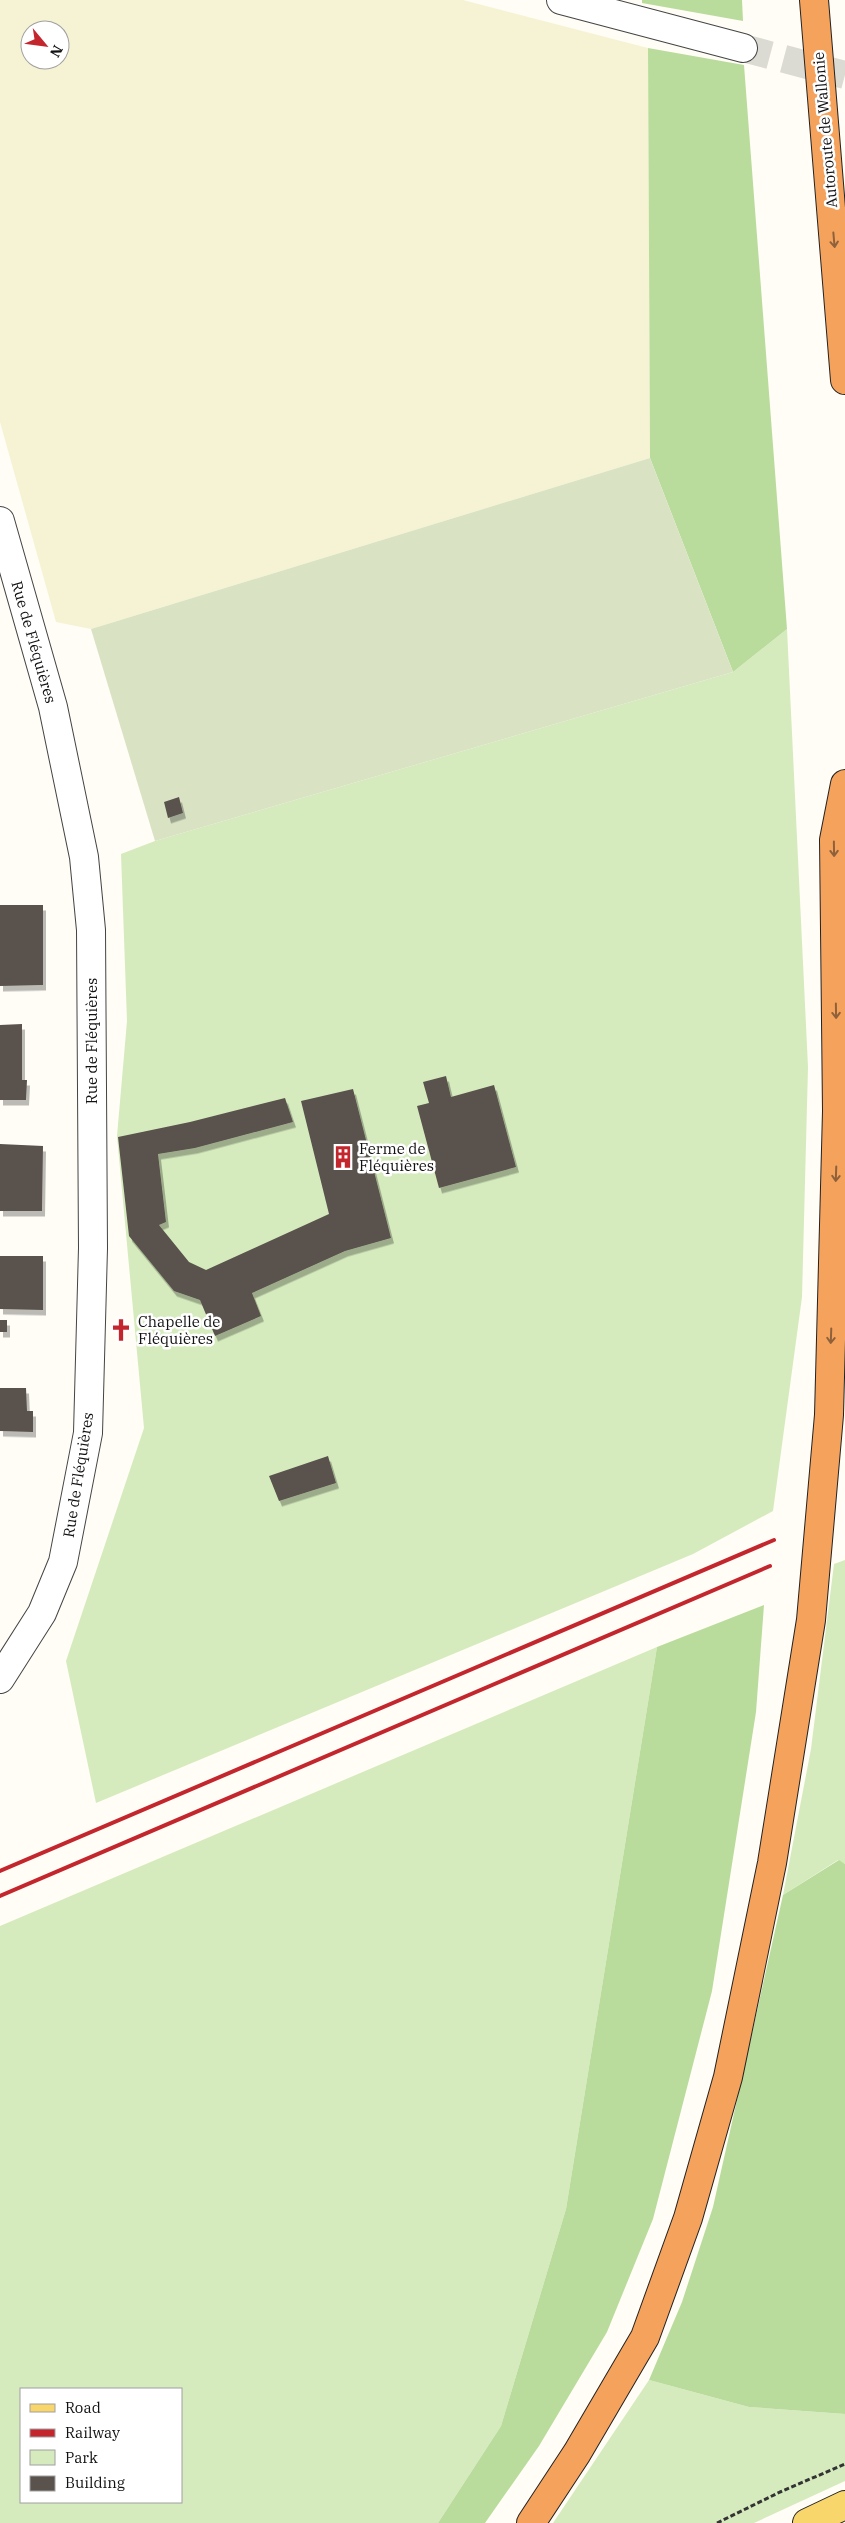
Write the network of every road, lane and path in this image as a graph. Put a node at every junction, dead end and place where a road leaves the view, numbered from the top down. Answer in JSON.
{"nodes":[{"id":1,"x":562,"y":0,"type":"edge"},
{"id":2,"x":814,"y":0,"type":"edge"},
{"id":3,"x":743,"y":48,"type":"tunnel mouth"},
{"id":4,"x":845,"y":380,"type":"edge"},
{"id":5,"x":0,"y":521,"type":"edge"},
{"id":6,"x":845,"y":784,"type":"edge"},
{"id":7,"x":0,"y":1679,"type":"edge"},
{"id":8,"x":845,"y":2464,"type":"edge"},
{"id":9,"x":845,"y":2505,"type":"edge"},
{"id":10,"x":531,"y":2523,"type":"edge"},
{"id":11,"x":717,"y":2523,"type":"edge"},
{"id":12,"x":807,"y":2523,"type":"edge"}],
"edges":[{"from":1,"to":3,"type":"street"},
{"from":2,"to":4,"type":"highway","name":"Autoroute de Wallonie","one_way":true},
{"from":5,"to":7,"type":"street","name":"Rue de Fléquières"},
{"from":6,"to":10,"type":"highway","one_way":true},
{"from":8,"to":11,"type":"path"},
{"from":9,"to":12,"type":"main road"}]}
